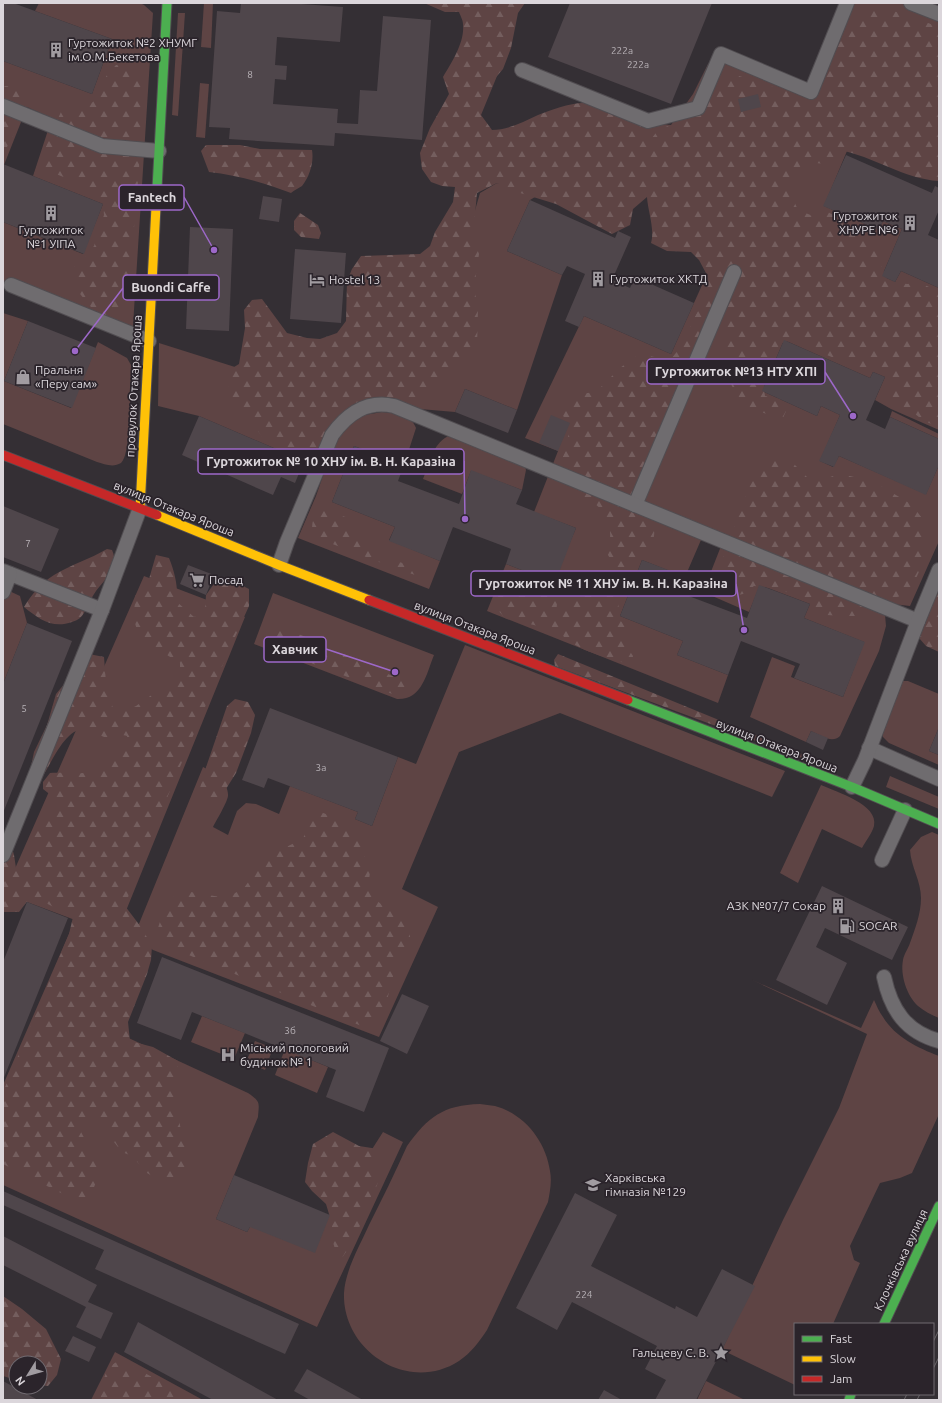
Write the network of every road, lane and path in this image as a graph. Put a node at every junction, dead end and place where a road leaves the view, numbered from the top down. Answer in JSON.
{"nodes":[{"id":1,"x":166,"y":3,"type":"edge"},
{"id":2,"x":847,"y":3,"type":"edge"},
{"id":3,"x":911,"y":3,"type":"edge"},
{"id":4,"x":939,"y":14,"type":"edge"},
{"id":5,"x":522,"y":70,"type":"dead end"},
{"id":6,"x":3,"y":106,"type":"edge"},
{"id":7,"x":159,"y":150,"type":"junction"},
{"id":8,"x":734,"y":272,"type":"dead end"},
{"id":9,"x":11,"y":285,"type":"dead end"},
{"id":10,"x":149,"y":341,"type":"junction"},
{"id":11,"x":3,"y":455,"type":"edge"},
{"id":12,"x":635,"y":504,"type":"junction"},
{"id":13,"x":140,"y":508,"type":"junction"},
{"id":14,"x":279,"y":565,"type":"junction"},
{"id":15,"x":939,"y":570,"type":"edge"},
{"id":16,"x":7,"y":572,"type":"edge"},
{"id":17,"x":3,"y":592,"type":"edge"},
{"id":18,"x":102,"y":610,"type":"junction"},
{"id":19,"x":918,"y":621,"type":"junction"},
{"id":20,"x":869,"y":748,"type":"junction"},
{"id":21,"x":939,"y":779,"type":"edge"},
{"id":22,"x":852,"y":788,"type":"junction"},
{"id":23,"x":905,"y":810,"type":"junction"},
{"id":24,"x":939,"y":824,"type":"edge"},
{"id":25,"x":3,"y":855,"type":"edge"},
{"id":26,"x":882,"y":860,"type":"dead end"},
{"id":27,"x":884,"y":978,"type":"dead end"},
{"id":28,"x":939,"y":1041,"type":"edge"},
{"id":29,"x":939,"y":1206,"type":"edge"},
{"id":30,"x":884,"y":1323,"type":"edge"}],
"edges":[{"from":1,"to":7,"type":"street","name":"провулок Отакара Яроша"},
{"from":2,"to":5,"type":"lane"},
{"from":3,"to":4,"type":"lane"},
{"from":6,"to":7,"type":"lane"},
{"from":7,"to":10,"type":"street","name":"провулок Отакара Яроша"},
{"from":8,"to":12,"type":"lane"},
{"from":9,"to":10,"type":"lane"},
{"from":10,"to":13,"type":"street","name":"провулок Отакара Яроша"},
{"from":11,"to":13,"type":"street","name":"вулиця Отакара Яроша"},
{"from":12,"to":14,"type":"lane"},
{"from":12,"to":19,"type":"lane"},
{"from":13,"to":14,"type":"street","name":"вулиця Отакара Яроша"},
{"from":13,"to":18,"type":"lane"},
{"from":14,"to":22,"type":"street","name":"вулиця Отакара Яроша"},
{"from":15,"to":19,"type":"lane"},
{"from":16,"to":17,"type":"lane"},
{"from":16,"to":18,"type":"lane"},
{"from":18,"to":25,"type":"lane"},
{"from":19,"to":20,"type":"lane"},
{"from":20,"to":21,"type":"lane"},
{"from":20,"to":22,"type":"lane"},
{"from":22,"to":23,"type":"street","name":"вулиця Отакара Яроша"},
{"from":23,"to":24,"type":"street","name":"вулиця Отакара Яроша"},
{"from":23,"to":26,"type":"lane"},
{"from":27,"to":28,"type":"lane"},
{"from":29,"to":30,"type":"street","name":"Клочківська вулиця"}]}
